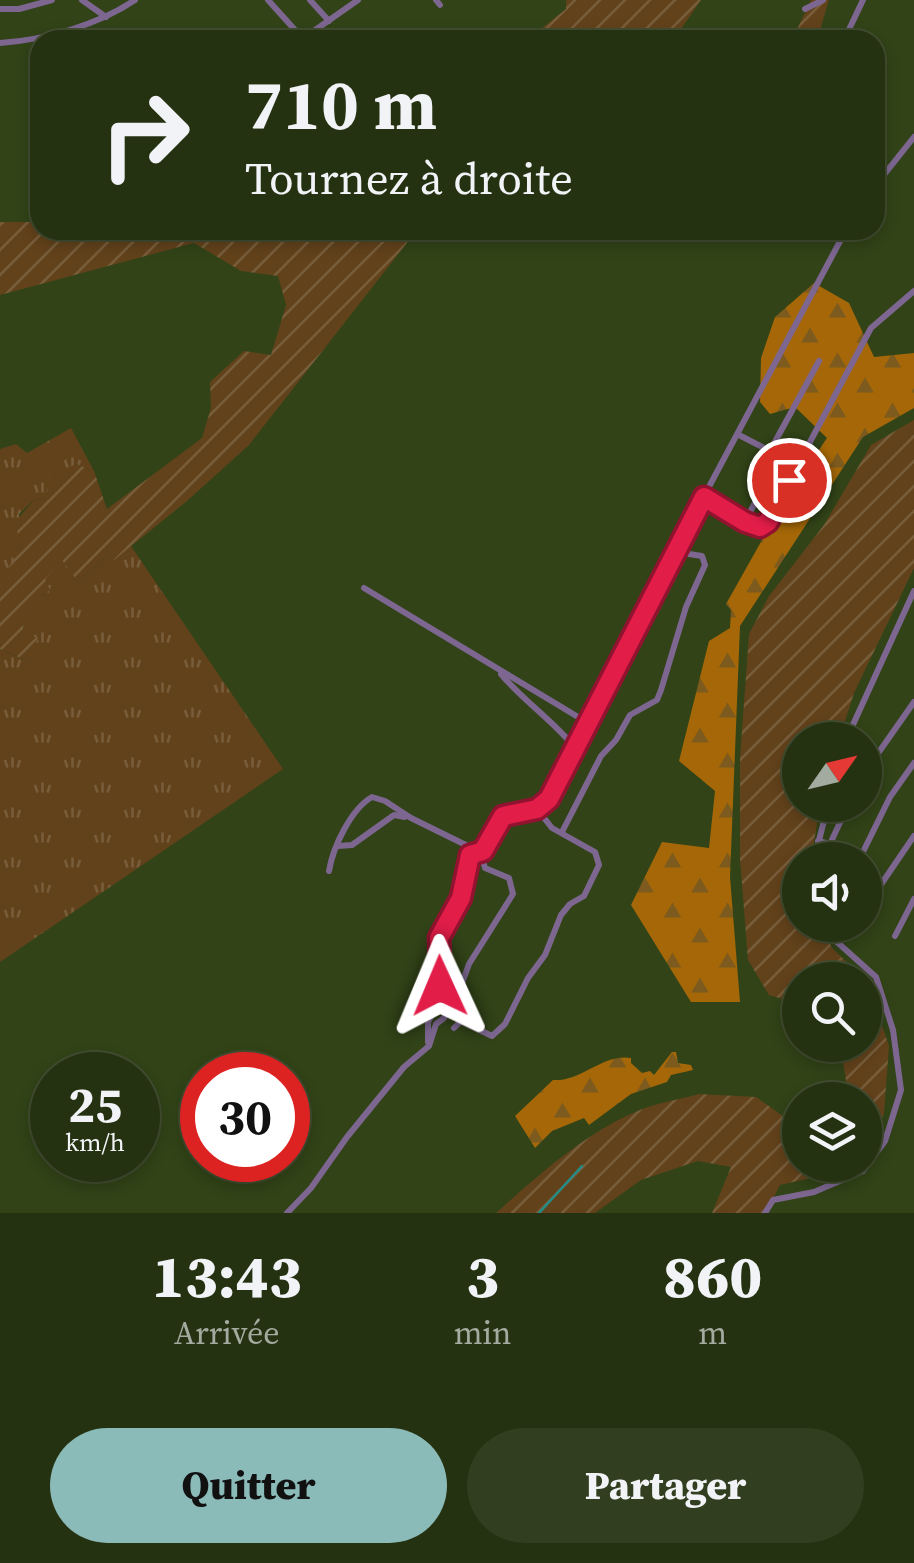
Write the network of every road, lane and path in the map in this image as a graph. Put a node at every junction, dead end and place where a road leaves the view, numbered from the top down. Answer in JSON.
{"nodes":[{"id":1,"x":52,"y":0,"type":"edge"},
{"id":2,"x":82,"y":0,"type":"edge"},
{"id":3,"x":136,"y":0,"type":"edge"},
{"id":4,"x":268,"y":0,"type":"edge"},
{"id":5,"x":310,"y":0,"type":"edge"},
{"id":6,"x":358,"y":0,"type":"edge"},
{"id":7,"x":824,"y":0,"type":"edge"},
{"id":8,"x":863,"y":0,"type":"edge"},
{"id":9,"x":38,"y":2,"type":"edge"},
{"id":10,"x":0,"y":9,"type":"edge"},
{"id":11,"x":804,"y":9,"type":"dead end"},
{"id":12,"x":107,"y":17,"type":"junction"},
{"id":13,"x":329,"y":22,"type":"junction"},
{"id":14,"x":60,"y":30,"type":"edge"},
{"id":15,"x":296,"y":30,"type":"edge"},
{"id":16,"x":316,"y":30,"type":"edge"},
{"id":17,"x":849,"y":30,"type":"edge"},
{"id":18,"x":30,"y":38,"type":"edge"},
{"id":19,"x":0,"y":43,"type":"edge"},
{"id":20,"x":914,"y":138,"type":"edge"},
{"id":21,"x":885,"y":174,"type":"edge"},
{"id":22,"x":841,"y":240,"type":"edge"},
{"id":23,"x":914,"y":290,"type":"edge"},
{"id":24,"x":818,"y":361,"type":"dead end"},
{"id":25,"x":738,"y":435,"type":"junction"},
{"id":26,"x":770,"y":451,"type":"junction"},
{"id":27,"x":779,"y":456,"type":"junction"},
{"id":28,"x":797,"y":466,"type":"junction"},
{"id":29,"x":704,"y":497,"type":"junction"},
{"id":30,"x":745,"y":522,"type":"junction"},
{"id":31,"x":676,"y":552,"type":"junction"},
{"id":32,"x":364,"y":588,"type":"dead end"},
{"id":33,"x":914,"y":591,"type":"edge"},
{"id":34,"x":497,"y":669,"type":"junction"},
{"id":35,"x":914,"y":702,"type":"edge"},
{"id":36,"x":854,"y":722,"type":"edge"},
{"id":37,"x":588,"y":723,"type":"junction"},
{"id":38,"x":575,"y":748,"type":"junction"},
{"id":39,"x":882,"y":748,"type":"edge"},
{"id":40,"x":914,"y":762,"type":"edge"},
{"id":41,"x":537,"y":809,"type":"junction"},
{"id":42,"x":410,"y":818,"type":"junction"},
{"id":43,"x":823,"y":822,"type":"edge"},
{"id":44,"x":840,"y":822,"type":"edge"},
{"id":45,"x":562,"y":832,"type":"junction"},
{"id":46,"x":914,"y":836,"type":"edge"},
{"id":47,"x":818,"y":841,"type":"joint"},
{"id":48,"x":868,"y":842,"type":"edge"},
{"id":49,"x":337,"y":846,"type":"junction"},
{"id":50,"x":480,"y":851,"type":"junction"},
{"id":51,"x":329,"y":871,"type":"dead end"},
{"id":52,"x":882,"y":883,"type":"edge"},
{"id":53,"x":914,"y":899,"type":"edge"},
{"id":54,"x":895,"y":936,"type":"dead end"},
{"id":55,"x":842,"y":942,"type":"edge"},
{"id":56,"x":454,"y":1028,"type":"dead end"},
{"id":57,"x":428,"y":1046,"type":"junction"},
{"id":58,"x":287,"y":1213,"type":"edge"},
{"id":59,"x":765,"y":1213,"type":"edge"}],
"edges":[{"from":1,"to":9,"type":"street"},
{"from":2,"to":12,"type":"street"},
{"from":3,"to":12,"type":"street"},
{"from":4,"to":15,"type":"street"},
{"from":5,"to":13,"type":"street"},
{"from":6,"to":13,"type":"street"},
{"from":7,"to":11,"type":"street"},
{"from":8,"to":17,"type":"street"},
{"from":9,"to":10,"type":"street"},
{"from":12,"to":14,"type":"street"},
{"from":13,"to":16,"type":"street"},
{"from":18,"to":19,"type":"street"},
{"from":20,"to":21,"type":"street"},
{"from":22,"to":25,"type":"street"},
{"from":23,"to":28,"type":"street"},
{"from":24,"to":26,"type":"street"},
{"from":25,"to":26,"type":"street"},
{"from":25,"to":29,"type":"street"},
{"from":26,"to":27,"type":"street"},
{"from":27,"to":28,"type":"street"},
{"from":27,"to":30,"type":"street"},
{"from":28,"to":30,"type":"street"},
{"from":29,"to":30,"type":"street"},
{"from":29,"to":31,"type":"street"},
{"from":31,"to":37,"type":"street"},
{"from":31,"to":45,"type":"street"},
{"from":32,"to":34,"type":"street"},
{"from":33,"to":36,"type":"street"},
{"from":34,"to":37,"type":"street"},
{"from":34,"to":38,"type":"street"},
{"from":35,"to":39,"type":"street"},
{"from":37,"to":38,"type":"street"},
{"from":38,"to":41,"type":"street"},
{"from":40,"to":48,"type":"street"},
{"from":41,"to":45,"type":"street"},
{"from":41,"to":50,"type":"street"},
{"from":42,"to":49,"type":"street"},
{"from":42,"to":49,"type":"street"},
{"from":42,"to":50,"type":"street"},
{"from":43,"to":47,"type":"street"},
{"from":44,"to":47,"type":"street"},
{"from":45,"to":56,"type":"street"},
{"from":46,"to":52,"type":"street"},
{"from":49,"to":51,"type":"street"},
{"from":50,"to":57,"type":"street"},
{"from":50,"to":57,"type":"street"},
{"from":53,"to":54,"type":"street"},
{"from":55,"to":59,"type":"street"},
{"from":57,"to":58,"type":"street"}]}
